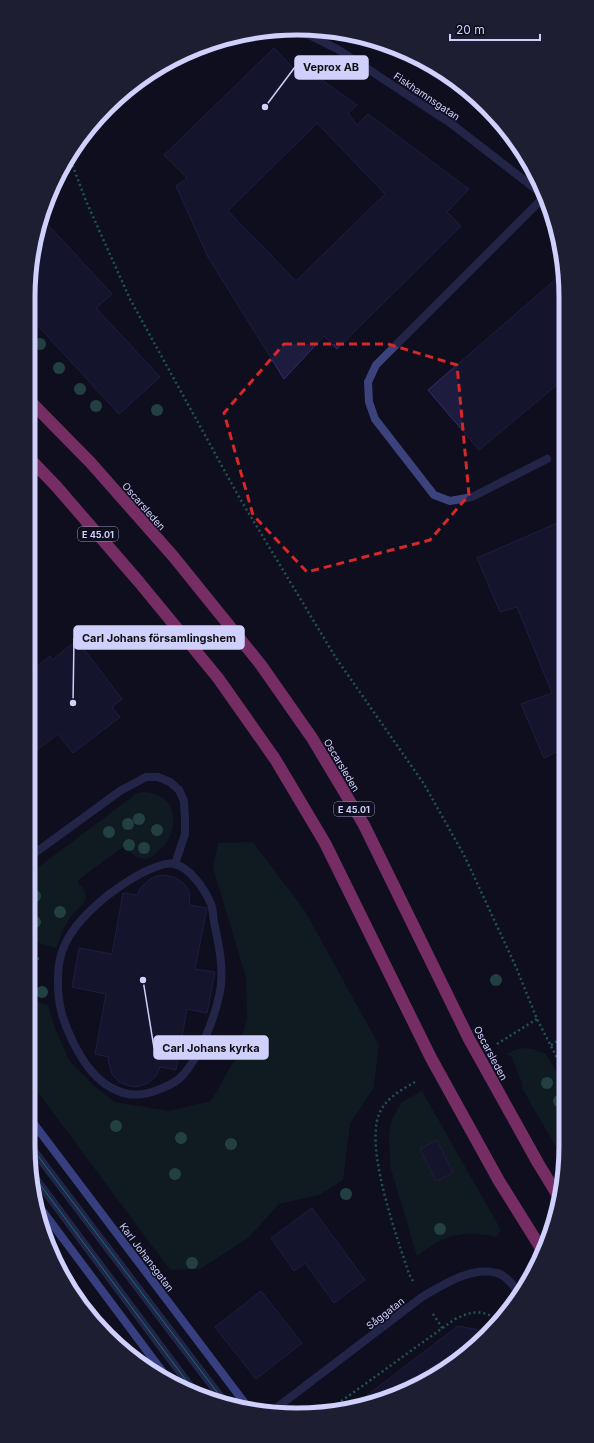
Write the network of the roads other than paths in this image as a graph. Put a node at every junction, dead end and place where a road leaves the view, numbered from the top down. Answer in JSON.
{"nodes":[{"id":1,"x":311,"y":36,"type":"edge"},
{"id":2,"x":535,"y":189,"type":"edge"},
{"id":3,"x":541,"y":202,"type":"edge"},
{"id":4,"x":35,"y":406,"type":"edge"},
{"id":5,"x":547,"y":459,"type":"dead end"},
{"id":6,"x":35,"y":464,"type":"edge"},
{"id":7,"x":35,"y":853,"type":"edge"},
{"id":8,"x":175,"y":864,"type":"junction"},
{"id":9,"x":35,"y":1125,"type":"edge"},
{"id":10,"x":35,"y":1153,"type":"edge"},
{"id":11,"x":37,"y":1180,"type":"edge"},
{"id":12,"x":555,"y":1191,"type":"edge"},
{"id":13,"x":44,"y":1213,"type":"edge"},
{"id":14,"x":539,"y":1245,"type":"edge"},
{"id":15,"x":517,"y":1289,"type":"edge"},
{"id":16,"x":162,"y":1370,"type":"edge"},
{"id":17,"x":189,"y":1385,"type":"edge"},
{"id":18,"x":220,"y":1396,"type":"edge"},
{"id":19,"x":244,"y":1403,"type":"edge"},
{"id":20,"x":278,"y":1407,"type":"edge"}],
"edges":[{"from":1,"to":2,"type":"street","name":"Fiskhamnsgatan"},
{"from":3,"to":5,"type":"street"},
{"from":4,"to":12,"type":"highway","name":"Oscarsleden","number":"E 45.01"},
{"from":6,"to":14,"type":"highway","number":"E 45.01"},
{"from":7,"to":8,"type":"street"},
{"from":8,"to":8,"type":"street"},
{"from":9,"to":19,"type":"street","name":"Karl Johansgatan"},
{"from":10,"to":18,"type":"street"},
{"from":11,"to":17,"type":"street"},
{"from":13,"to":16,"type":"street"},
{"from":15,"to":20,"type":"street","name":"Såggatan"}]}
